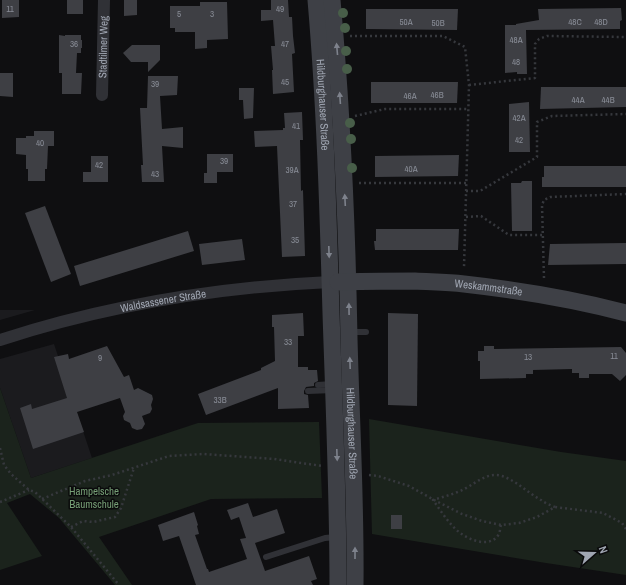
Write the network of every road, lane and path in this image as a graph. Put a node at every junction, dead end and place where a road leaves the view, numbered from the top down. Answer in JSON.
{"nodes":[{"id":1,"x":104,"y":0,"type":"edge"},
{"id":2,"x":316,"y":0,"type":"edge"},
{"id":3,"x":332,"y":0,"type":"edge"},
{"id":4,"x":327,"y":26,"type":"junction"},
{"id":5,"x":350,"y":36,"type":"dead end"},
{"id":6,"x":626,"y":37,"type":"edge"},
{"id":7,"x":469,"y":85,"type":"junction"},
{"id":8,"x":102,"y":95,"type":"dead end"},
{"id":9,"x":468,"y":109,"type":"junction"},
{"id":10,"x":626,"y":114,"type":"edge"},
{"id":11,"x":355,"y":116,"type":"dead end"},
{"id":12,"x":358,"y":183,"type":"dead end"},
{"id":13,"x":466,"y":183,"type":"junction"},
{"id":14,"x":466,"y":191,"type":"junction"},
{"id":15,"x":626,"y":194,"type":"edge"},
{"id":16,"x":466,"y":217,"type":"junction"},
{"id":17,"x":337,"y":228,"type":"junction"},
{"id":18,"x":542,"y":235,"type":"junction"},
{"id":19,"x":464,"y":268,"type":"dead end"},
{"id":20,"x":544,"y":278,"type":"dead end"},
{"id":21,"x":348,"y":281,"type":"junction"},
{"id":22,"x":330,"y":282,"type":"junction"},
{"id":23,"x":626,"y":313,"type":"edge"},
{"id":24,"x":366,"y":332,"type":"dead end"},
{"id":25,"x":342,"y":336,"type":"junction"},
{"id":26,"x":0,"y":340,"type":"edge"},
{"id":27,"x":328,"y":386,"type":"junction"},
{"id":28,"x":308,"y":391,"type":"dead end"},
{"id":29,"x":0,"y":448,"type":"edge"},
{"id":30,"x":324,"y":466,"type":"dead end"},
{"id":31,"x":135,"y":468,"type":"junction"},
{"id":32,"x":369,"y":475,"type":"dead end"},
{"id":33,"x":29,"y":490,"type":"junction"},
{"id":34,"x":42,"y":499,"type":"junction"},
{"id":35,"x":433,"y":500,"type":"junction"},
{"id":36,"x":1,"y":502,"type":"edge"},
{"id":37,"x":555,"y":507,"type":"junction"},
{"id":38,"x":501,"y":525,"type":"junction"},
{"id":39,"x":71,"y":527,"type":"junction"},
{"id":40,"x":626,"y":529,"type":"edge"},
{"id":41,"x":338,"y":537,"type":"junction"},
{"id":42,"x":266,"y":557,"type":"dead end"},
{"id":43,"x":119,"y":585,"type":"edge"},
{"id":44,"x":338,"y":585,"type":"edge"},
{"id":45,"x":355,"y":585,"type":"edge"}],
"edges":[{"from":1,"to":8,"type":"street","name":"Stadtilmer Weg"},
{"from":2,"to":4,"type":"main road","name":"Hildburghauser Straße"},
{"from":3,"to":4,"type":"main road","name":"Hildburghauser Straße"},
{"from":4,"to":17,"type":"main road","name":"Hildburghauser Straße"},
{"from":5,"to":7,"type":"path"},
{"from":6,"to":7,"type":"path"},
{"from":7,"to":9,"type":"path"},
{"from":9,"to":11,"type":"path"},
{"from":9,"to":13,"type":"path"},
{"from":10,"to":14,"type":"path"},
{"from":12,"to":13,"type":"path"},
{"from":13,"to":14,"type":"path"},
{"from":14,"to":16,"type":"path"},
{"from":15,"to":18,"type":"path"},
{"from":16,"to":18,"type":"path"},
{"from":16,"to":19,"type":"path"},
{"from":17,"to":21,"type":"main road","name":"Hildburghauser Straße"},
{"from":17,"to":22,"type":"main road","name":"Hildburghauser Straße","one_way":true},
{"from":18,"to":20,"type":"path"},
{"from":21,"to":22,"type":"main road"},
{"from":21,"to":23,"type":"main road","name":"Weskammstraße"},
{"from":25,"to":21,"type":"main road","name":"Hildburghauser Straße","one_way":true},
{"from":22,"to":25,"type":"main road","name":"Hildburghauser Straße"},
{"from":22,"to":26,"type":"street","name":"Waldsassener Straße"},
{"from":24,"to":25,"type":"lane"},
{"from":25,"to":27,"type":"main road","name":"Hildburghauser Straße"},
{"from":45,"to":25,"type":"main road","name":"Hildburghauser Straße","one_way":true},
{"from":27,"to":28,"type":"lane"},
{"from":27,"to":41,"type":"main road","name":"Hildburghauser Straße","one_way":true},
{"from":29,"to":33,"type":"path"},
{"from":30,"to":31,"type":"path"},
{"from":31,"to":34,"type":"path"},
{"from":31,"to":39,"type":"path"},
{"from":32,"to":35,"type":"path"},
{"from":33,"to":34,"type":"path"},
{"from":33,"to":36,"type":"path"},
{"from":34,"to":39,"type":"path"},
{"from":35,"to":37,"type":"path"},
{"from":35,"to":38,"type":"path"},
{"from":35,"to":38,"type":"path"},
{"from":37,"to":38,"type":"path"},
{"from":37,"to":40,"type":"path"},
{"from":39,"to":43,"type":"path"},
{"from":41,"to":42,"type":"lane"},
{"from":41,"to":44,"type":"main road","name":"Hildburghauser Straße"}]}
